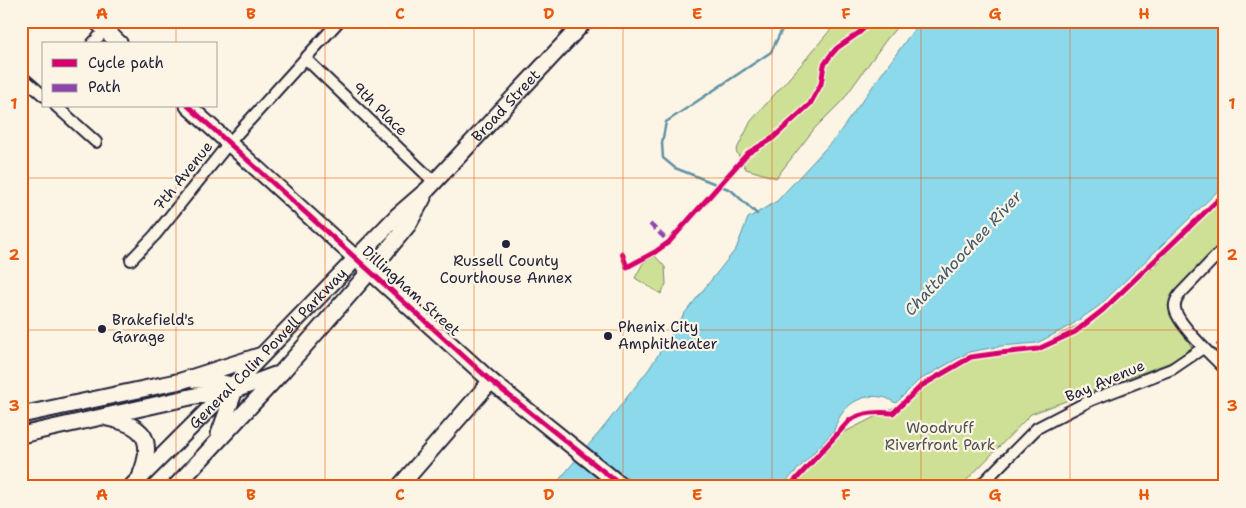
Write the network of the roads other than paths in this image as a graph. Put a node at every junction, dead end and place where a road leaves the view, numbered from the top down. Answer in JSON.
{"nodes":[{"id":1,"x":339,"y":21,"type":"edge"},
{"id":2,"x":585,"y":21,"type":"edge"},
{"id":3,"x":102,"y":25,"type":"edge"},
{"id":4,"x":93,"y":42,"type":"edge"},
{"id":5,"x":118,"y":42,"type":"edge"},
{"id":6,"x":305,"y":58,"type":"junction"},
{"id":7,"x":21,"y":76,"type":"edge"},
{"id":8,"x":42,"y":93,"type":"edge"},
{"id":9,"x":58,"y":108,"type":"edge"},
{"id":10,"x":190,"y":108,"type":"edge"},
{"id":11,"x":96,"y":142,"type":"dead end"},
{"id":12,"x":229,"y":143,"type":"junction"},
{"id":13,"x":431,"y":186,"type":"junction"},
{"id":14,"x":1225,"y":247,"type":"edge"},
{"id":15,"x":356,"y":257,"type":"junction"},
{"id":16,"x":131,"y":260,"type":"dead end"},
{"id":17,"x":371,"y":270,"type":"junction"},
{"id":18,"x":1203,"y":348,"type":"junction"},
{"id":19,"x":262,"y":355,"type":"junction"},
{"id":20,"x":1225,"y":369,"type":"edge"},
{"id":21,"x":281,"y":373,"type":"junction"},
{"id":22,"x":181,"y":381,"type":"junction"},
{"id":23,"x":491,"y":381,"type":"junction"},
{"id":24,"x":230,"y":389,"type":"junction"},
{"id":25,"x":87,"y":401,"type":"junction"},
{"id":26,"x":21,"y":415,"type":"edge"},
{"id":27,"x":97,"y":418,"type":"junction"},
{"id":28,"x":21,"y":435,"type":"edge"},
{"id":29,"x":217,"y":441,"type":"junction"},
{"id":30,"x":136,"y":482,"type":"edge"},
{"id":31,"x":175,"y":487,"type":"edge"},
{"id":32,"x":399,"y":487,"type":"edge"},
{"id":33,"x":623,"y":487,"type":"edge"},
{"id":34,"x":979,"y":487,"type":"edge"}],
"edges":[{"from":1,"to":6,"type":"street","name":"7th Avenue"},
{"from":2,"to":13,"type":"main road","name":"Broad Street"},
{"from":3,"to":4,"type":"street"},
{"from":3,"to":5,"type":"main road"},
{"from":6,"to":12,"type":"street","name":"7th Avenue"},
{"from":6,"to":13,"type":"street","name":"9th Place"},
{"from":7,"to":8,"type":"street"},
{"from":9,"to":11,"type":"street"},
{"from":10,"to":12,"type":"main road","name":"Dillingham Street"},
{"from":12,"to":15,"type":"main road","name":"Dillingham Street"},
{"from":12,"to":16,"type":"street","name":"7th Avenue"},
{"from":13,"to":15,"type":"main road","name":"General Colin Powell Parkway"},
{"from":13,"to":17,"type":"main road","name":"General Colin Powell Parkway"},
{"from":14,"to":18,"type":"street"},
{"from":15,"to":17,"type":"main road","name":"Dillingham Street"},
{"from":15,"to":19,"type":"main road","name":"General Colin Powell Parkway"},
{"from":17,"to":21,"type":"main road","name":"General Colin Powell Parkway"},
{"from":17,"to":23,"type":"main road","name":"Dillingham Street"},
{"from":18,"to":20,"type":"street"},
{"from":18,"to":34,"type":"street","name":"Bay Avenue"},
{"from":19,"to":22,"type":"main road"},
{"from":19,"to":24,"type":"main road","name":"General Colin Powell Parkway"},
{"from":21,"to":24,"type":"main road"},
{"from":21,"to":29,"type":"main road","name":"General Colin Powell Parkway"},
{"from":22,"to":24,"type":"main road"},
{"from":22,"to":25,"type":"main road"},
{"from":23,"to":32,"type":"main road"},
{"from":23,"to":33,"type":"main road","name":"Dillingham Street"},
{"from":24,"to":27,"type":"main road"},
{"from":24,"to":29,"type":"main road"},
{"from":24,"to":30,"type":"main road","name":"General Colin Powell Parkway"},
{"from":25,"to":26,"type":"main road"},
{"from":25,"to":27,"type":"main road"},
{"from":27,"to":28,"type":"main road"},
{"from":27,"to":30,"type":"main road"},
{"from":29,"to":31,"type":"main road","name":"General Colin Powell Parkway"}]}
